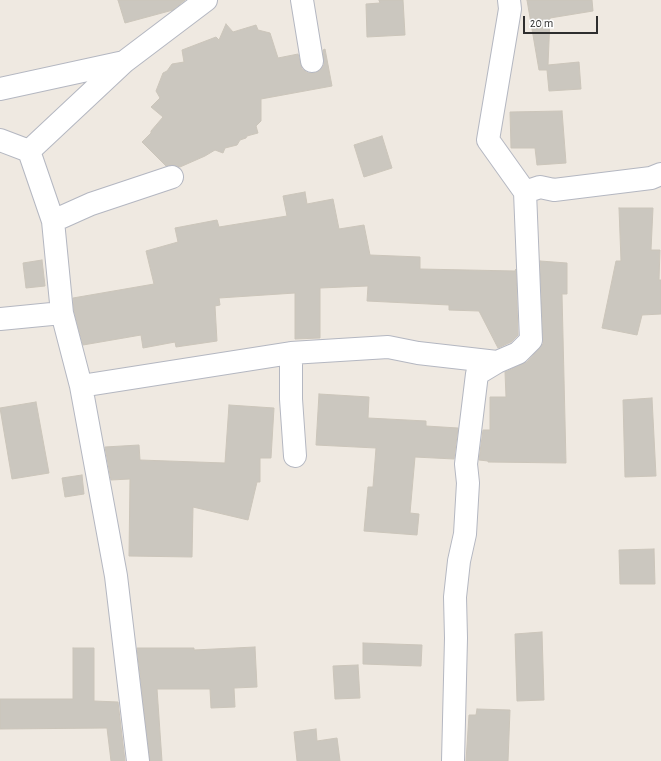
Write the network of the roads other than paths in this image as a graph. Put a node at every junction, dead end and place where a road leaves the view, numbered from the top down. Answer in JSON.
{"nodes":[{"id":1,"x":206,"y":0,"type":"edge"},
{"id":2,"x":302,"y":0,"type":"edge"},
{"id":3,"x":509,"y":0,"type":"edge"},
{"id":4,"x":312,"y":61,"type":"dead end"},
{"id":5,"x":124,"y":62,"type":"junction"},
{"id":6,"x":0,"y":89,"type":"edge"},
{"id":7,"x":0,"y":140,"type":"edge"},
{"id":8,"x":29,"y":151,"type":"junction"},
{"id":9,"x":661,"y":174,"type":"edge"},
{"id":10,"x":172,"y":177,"type":"dead end"},
{"id":11,"x":525,"y":192,"type":"junction"},
{"id":12,"x":53,"y":220,"type":"junction"},
{"id":13,"x":62,"y":313,"type":"junction"},
{"id":14,"x":0,"y":319,"type":"edge"},
{"id":15,"x":291,"y":353,"type":"junction"},
{"id":16,"x":497,"y":362,"type":"junction"},
{"id":17,"x":81,"y":386,"type":"junction"},
{"id":18,"x":295,"y":456,"type":"dead end"},
{"id":19,"x":138,"y":761,"type":"edge"},
{"id":20,"x":453,"y":761,"type":"edge"}],
"edges":[{"from":1,"to":5,"type":"street"},
{"from":2,"to":4,"type":"street"},
{"from":3,"to":11,"type":"street"},
{"from":5,"to":6,"type":"street"},
{"from":5,"to":8,"type":"street"},
{"from":7,"to":8,"type":"street"},
{"from":8,"to":12,"type":"street"},
{"from":9,"to":11,"type":"street"},
{"from":10,"to":12,"type":"street"},
{"from":11,"to":16,"type":"street"},
{"from":12,"to":13,"type":"street"},
{"from":13,"to":14,"type":"street"},
{"from":13,"to":17,"type":"street"},
{"from":15,"to":16,"type":"street"},
{"from":15,"to":17,"type":"street"},
{"from":15,"to":18,"type":"street"},
{"from":16,"to":20,"type":"street"},
{"from":17,"to":19,"type":"street"}]}
